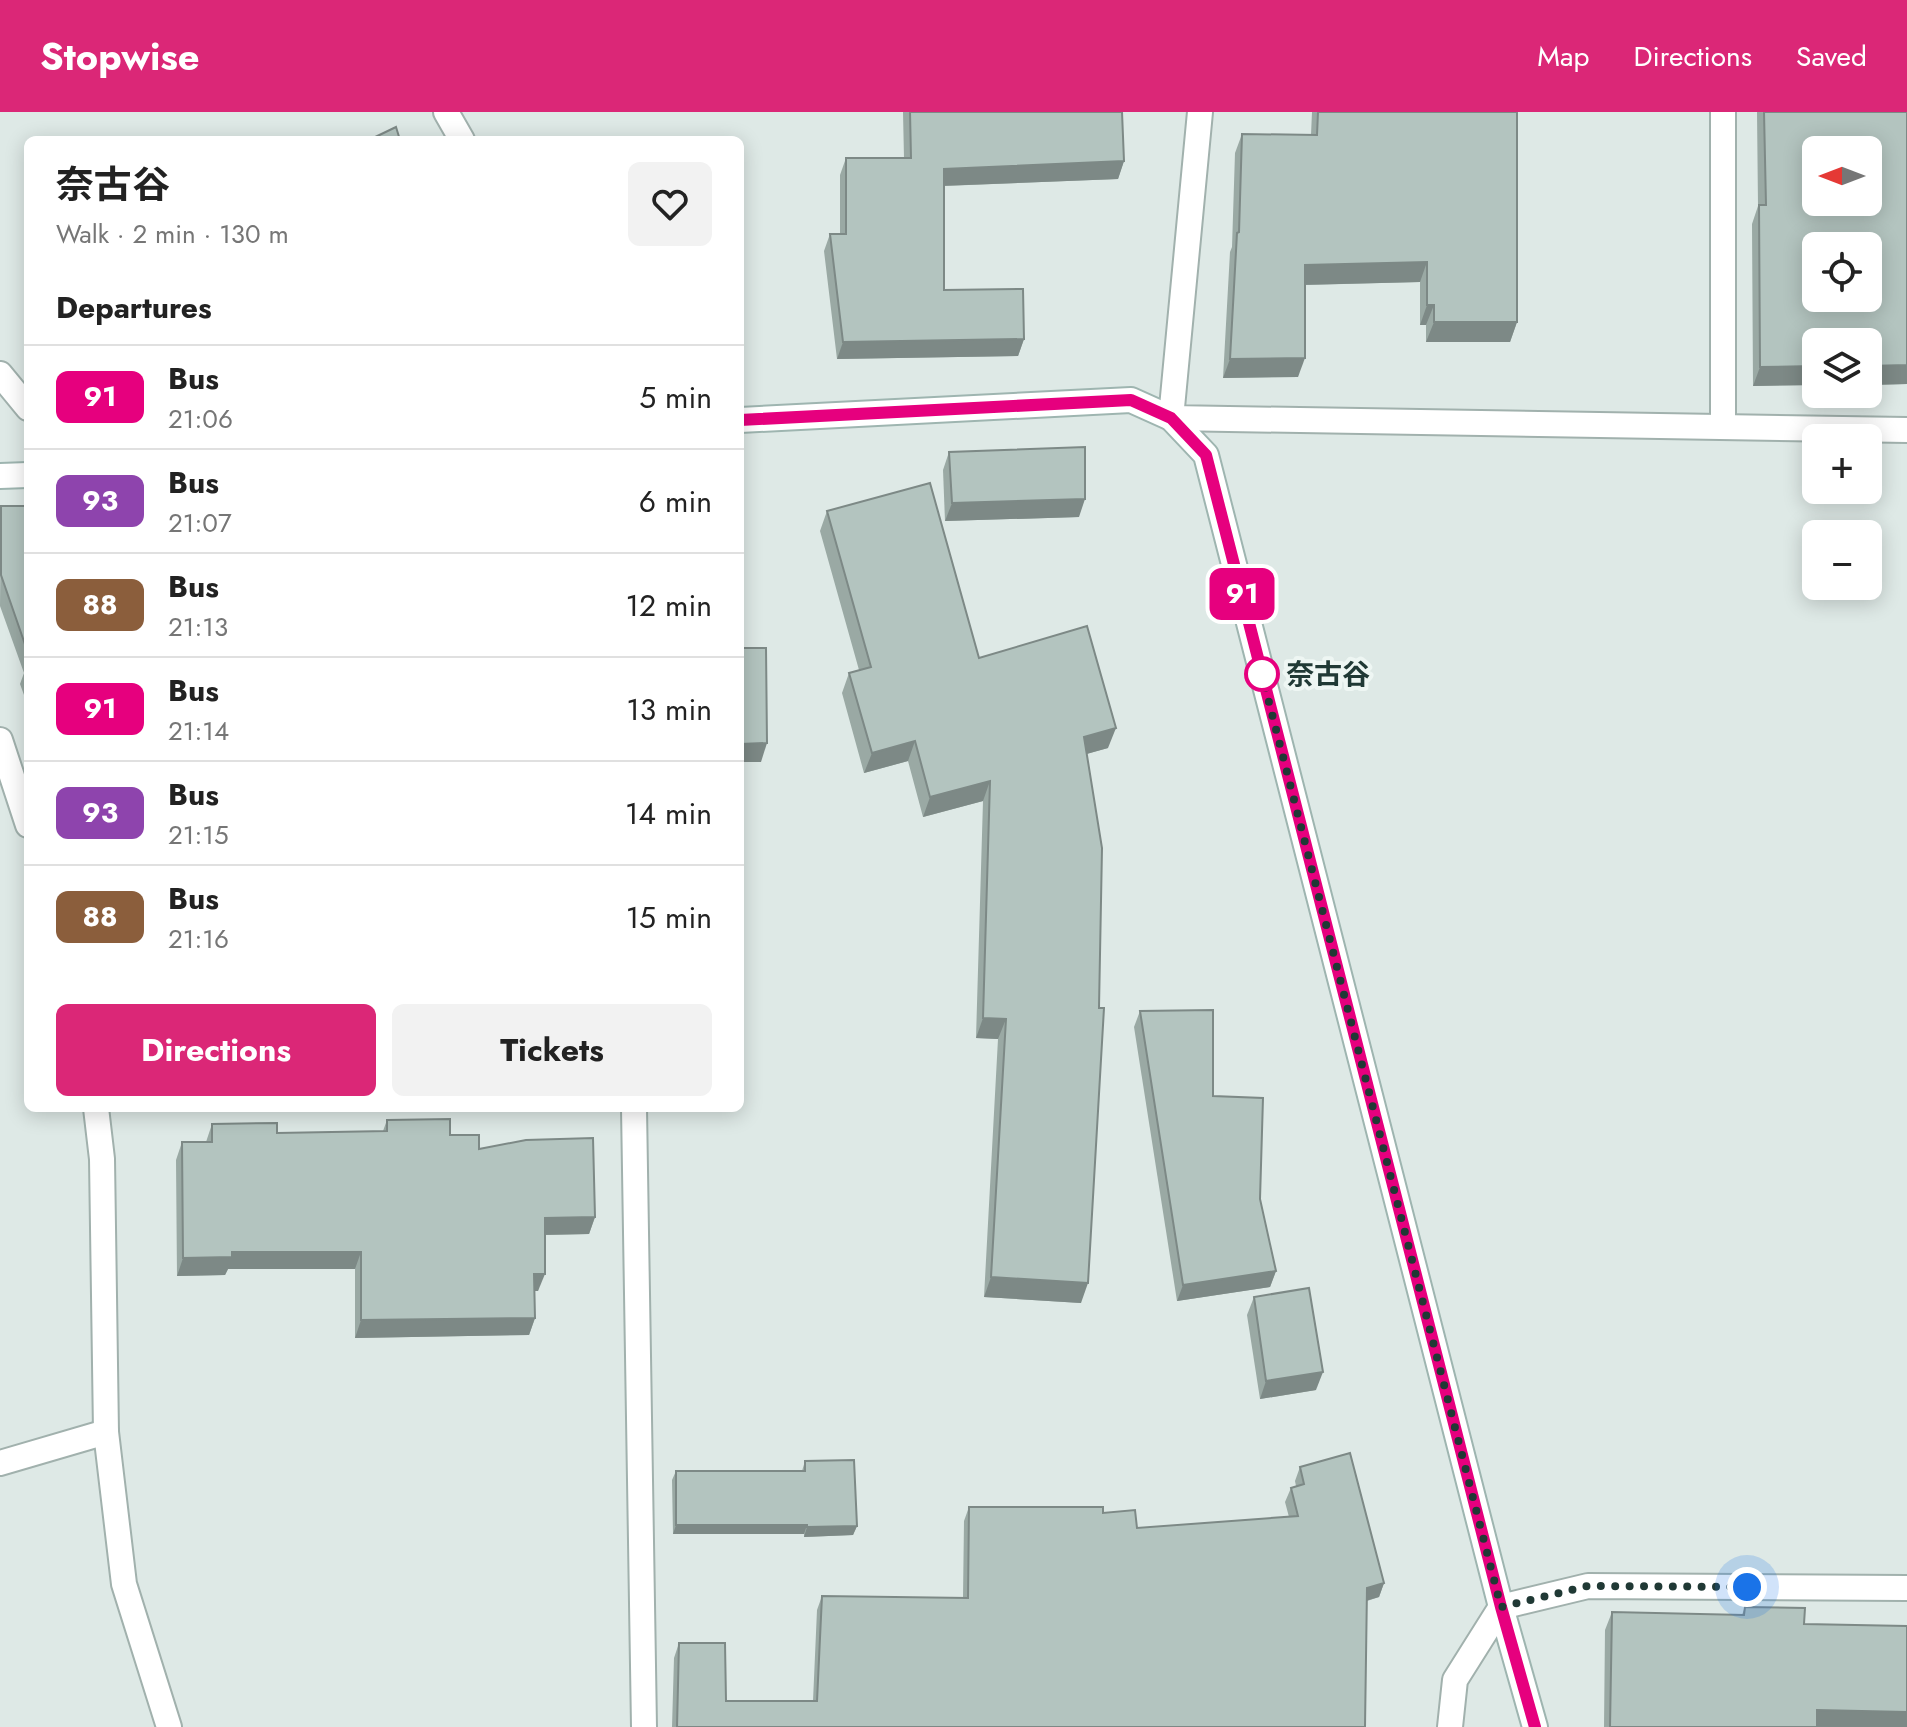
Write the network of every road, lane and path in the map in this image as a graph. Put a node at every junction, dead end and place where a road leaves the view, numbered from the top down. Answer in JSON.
{"nodes":[{"id":1,"x":446,"y":112,"type":"edge"},
{"id":2,"x":1200,"y":112,"type":"edge"},
{"id":3,"x":1723,"y":112,"type":"edge"},
{"id":4,"x":460,"y":136,"type":"edge"},
{"id":5,"x":0,"y":374,"type":"edge"},
{"id":6,"x":24,"y":403,"type":"edge"},
{"id":7,"x":1171,"y":418,"type":"junction"},
{"id":8,"x":744,"y":420,"type":"edge"},
{"id":9,"x":1723,"y":427,"type":"junction"},
{"id":10,"x":1907,"y":430,"type":"edge"},
{"id":11,"x":24,"y":475,"type":"edge"},
{"id":12,"x":0,"y":476,"type":"edge"},
{"id":13,"x":0,"y":740,"type":"edge"},
{"id":14,"x":24,"y":813,"type":"edge"},
{"id":15,"x":96,"y":1112,"type":"edge"},
{"id":16,"x":634,"y":1112,"type":"edge"},
{"id":17,"x":106,"y":1432,"type":"junction"},
{"id":18,"x":0,"y":1463,"type":"edge"},
{"id":19,"x":1907,"y":1588,"type":"edge"},
{"id":20,"x":1501,"y":1607,"type":"junction"},
{"id":21,"x":169,"y":1727,"type":"edge"},
{"id":22,"x":644,"y":1727,"type":"edge"},
{"id":23,"x":1450,"y":1727,"type":"edge"},
{"id":24,"x":1535,"y":1727,"type":"edge"}],
"edges":[{"from":1,"to":4,"type":"street"},
{"from":2,"to":7,"type":"street"},
{"from":3,"to":9,"type":"street"},
{"from":5,"to":6,"type":"street"},
{"from":7,"to":8,"type":"street"},
{"from":7,"to":9,"type":"street"},
{"from":7,"to":20,"type":"street"},
{"from":9,"to":10,"type":"street"},
{"from":11,"to":12,"type":"street"},
{"from":13,"to":14,"type":"street"},
{"from":15,"to":17,"type":"street"},
{"from":16,"to":22,"type":"street"},
{"from":17,"to":18,"type":"street"},
{"from":17,"to":21,"type":"street"},
{"from":19,"to":20,"type":"street"},
{"from":20,"to":23,"type":"street"},
{"from":20,"to":24,"type":"street"}]}
